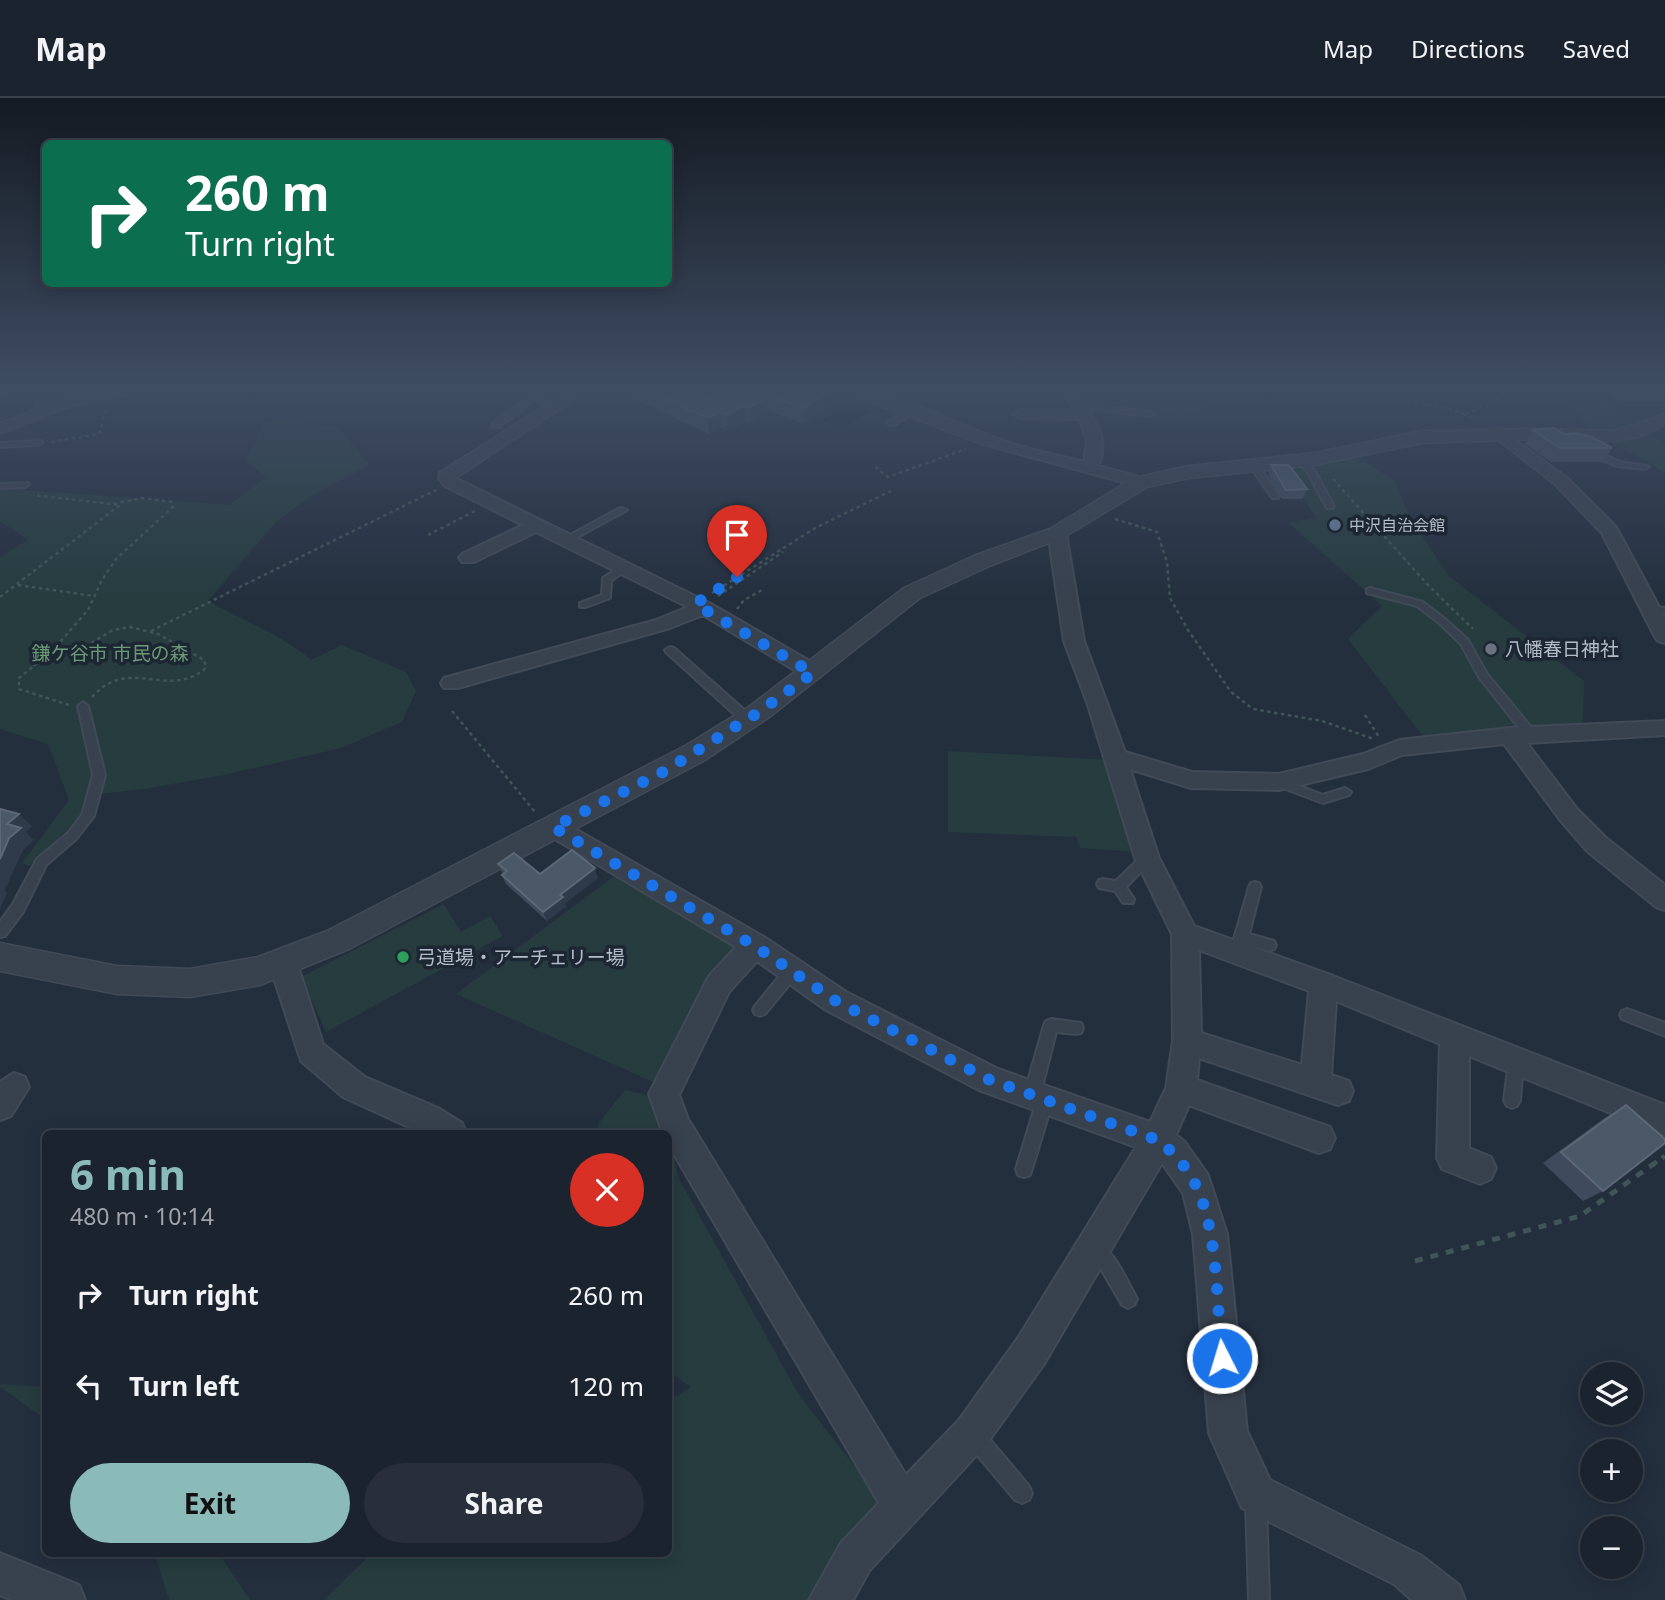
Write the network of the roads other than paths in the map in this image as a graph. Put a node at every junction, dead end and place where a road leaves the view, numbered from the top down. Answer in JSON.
{"nodes":[{"id":1,"x":472,"y":458,"type":"edge"},
{"id":2,"x":1052,"y":458,"type":"edge"},
{"id":3,"x":1093,"y":458,"type":"edge"},
{"id":4,"x":1317,"y":458,"type":"edge"},
{"id":5,"x":1532,"y":458,"type":"edge"},
{"id":6,"x":1607,"y":458,"type":"edge"},
{"id":7,"x":1308,"y":460,"type":"junction"},
{"id":8,"x":1255,"y":467,"type":"junction"},
{"id":9,"x":1645,"y":467,"type":"dead end"},
{"id":10,"x":1087,"y":468,"type":"junction"},
{"id":11,"x":1141,"y":482,"type":"junction"},
{"id":12,"x":0,"y":486,"type":"edge"},
{"id":13,"x":25,"y":490,"type":"road end"},
{"id":14,"x":1275,"y":496,"type":"dead end"},
{"id":15,"x":1330,"y":506,"type":"dead end"},
{"id":16,"x":623,"y":510,"type":"dead end"},
{"id":17,"x":537,"y":525,"type":"junction"},
{"id":18,"x":1057,"y":533,"type":"junction"},
{"id":19,"x":567,"y":539,"type":"junction"},
{"id":20,"x":468,"y":558,"type":"dead end"},
{"id":21,"x":624,"y":567,"type":"junction"},
{"id":22,"x":1370,"y":591,"type":"dead end"},
{"id":23,"x":583,"y":606,"type":"dead end"},
{"id":24,"x":700,"y":606,"type":"junction"},
{"id":25,"x":1658,"y":611,"type":"edge"},
{"id":26,"x":1665,"y":637,"type":"edge"},
{"id":27,"x":670,"y":650,"type":"dead end"},
{"id":28,"x":813,"y":673,"type":"junction"},
{"id":29,"x":451,"y":683,"type":"dead end"},
{"id":30,"x":83,"y":706,"type":"road end"},
{"id":31,"x":747,"y":719,"type":"junction"},
{"id":32,"x":1665,"y":728,"type":"edge"},
{"id":33,"x":1520,"y":736,"type":"junction"},
{"id":34,"x":1116,"y":758,"type":"junction"},
{"id":35,"x":1279,"y":782,"type":"junction"},
{"id":36,"x":1345,"y":792,"type":"dead end"},
{"id":37,"x":553,"y":827,"type":"junction"},
{"id":38,"x":1147,"y":858,"type":"junction"},
{"id":39,"x":1103,"y":884,"type":"dead end"},
{"id":40,"x":1119,"y":887,"type":"junction"},
{"id":41,"x":1255,"y":887,"type":"dead end"},
{"id":42,"x":1128,"y":899,"type":"dead end"},
{"id":43,"x":1665,"y":900,"type":"edge"},
{"id":44,"x":0,"y":932,"type":"edge"},
{"id":45,"x":1185,"y":934,"type":"junction"},
{"id":46,"x":1269,"y":945,"type":"dead end"},
{"id":47,"x":755,"y":946,"type":"junction"},
{"id":48,"x":1239,"y":946,"type":"junction"},
{"id":49,"x":0,"y":957,"type":"edge"},
{"id":50,"x":283,"y":963,"type":"junction"},
{"id":51,"x":792,"y":971,"type":"junction"},
{"id":52,"x":1323,"y":984,"type":"junction"},
{"id":53,"x":760,"y":1010,"type":"dead end"},
{"id":54,"x":1627,"y":1015,"type":"dead end"},
{"id":55,"x":1076,"y":1028,"type":"dead end"},
{"id":56,"x":1665,"y":1030,"type":"edge"},
{"id":57,"x":1455,"y":1037,"type":"junction"},
{"id":58,"x":1187,"y":1041,"type":"junction"},
{"id":59,"x":1516,"y":1061,"type":"junction"},
{"id":60,"x":1181,"y":1088,"type":"junction"},
{"id":61,"x":1038,"y":1098,"type":"junction"},
{"id":62,"x":1513,"y":1101,"type":"dead end"},
{"id":63,"x":1665,"y":1119,"type":"edge"},
{"id":64,"x":446,"y":1130,"type":"edge"},
{"id":65,"x":1319,"y":1139,"type":"dead end"},
{"id":66,"x":1158,"y":1140,"type":"junction"},
{"id":67,"x":1480,"y":1168,"type":"dead end"},
{"id":68,"x":1024,"y":1169,"type":"dead end"},
{"id":69,"x":1093,"y":1248,"type":"junction"},
{"id":70,"x":1128,"y":1299,"type":"dead end"},
{"id":71,"x":972,"y":1433,"type":"junction"},
{"id":72,"x":1022,"y":1493,"type":"dead end"},
{"id":73,"x":1256,"y":1494,"type":"junction"},
{"id":74,"x":902,"y":1505,"type":"junction"},
{"id":75,"x":0,"y":1574,"type":"edge"},
{"id":76,"x":64,"y":1600,"type":"edge"},
{"id":77,"x":831,"y":1600,"type":"edge"},
{"id":78,"x":1259,"y":1600,"type":"edge"},
{"id":79,"x":1444,"y":1600,"type":"edge"}],
"edges":[{"from":1,"to":17,"type":"street"},
{"from":2,"to":10,"type":"street"},
{"from":3,"to":10,"type":"street"},
{"from":4,"to":7,"type":"street"},
{"from":5,"to":25,"type":"street"},
{"from":6,"to":9,"type":"lane"},
{"from":7,"to":8,"type":"street"},
{"from":7,"to":15,"type":"lane"},
{"from":8,"to":11,"type":"street"},
{"from":8,"to":14,"type":"lane"},
{"from":10,"to":11,"type":"street"},
{"from":11,"to":18,"type":"street"},
{"from":12,"to":13,"type":"lane"},
{"from":16,"to":19,"type":"lane"},
{"from":17,"to":19,"type":"street"},
{"from":17,"to":20,"type":"street"},
{"from":18,"to":28,"type":"street"},
{"from":18,"to":34,"type":"street"},
{"from":19,"to":21,"type":"street"},
{"from":21,"to":23,"type":"lane"},
{"from":21,"to":24,"type":"street"},
{"from":22,"to":33,"type":"lane"},
{"from":24,"to":28,"type":"street"},
{"from":24,"to":29,"type":"street"},
{"from":25,"to":26,"type":"street"},
{"from":27,"to":31,"type":"lane"},
{"from":28,"to":31,"type":"street"},
{"from":30,"to":44,"type":"lane"},
{"from":31,"to":37,"type":"street"},
{"from":32,"to":33,"type":"street"},
{"from":33,"to":35,"type":"street"},
{"from":33,"to":43,"type":"street"},
{"from":34,"to":35,"type":"street"},
{"from":34,"to":38,"type":"street"},
{"from":35,"to":36,"type":"lane"},
{"from":37,"to":47,"type":"street"},
{"from":37,"to":50,"type":"street"},
{"from":38,"to":40,"type":"lane"},
{"from":38,"to":45,"type":"street"},
{"from":39,"to":40,"type":"lane"},
{"from":40,"to":42,"type":"lane"},
{"from":41,"to":48,"type":"lane"},
{"from":45,"to":48,"type":"street"},
{"from":45,"to":58,"type":"street"},
{"from":46,"to":48,"type":"lane"},
{"from":47,"to":51,"type":"street"},
{"from":47,"to":74,"type":"street"},
{"from":48,"to":52,"type":"street"},
{"from":49,"to":50,"type":"street"},
{"from":50,"to":64,"type":"street"},
{"from":51,"to":53,"type":"lane"},
{"from":51,"to":61,"type":"street"},
{"from":52,"to":57,"type":"street"},
{"from":52,"to":58,"type":"street"},
{"from":54,"to":56,"type":"lane"},
{"from":55,"to":61,"type":"lane"},
{"from":57,"to":59,"type":"street"},
{"from":57,"to":67,"type":"street"},
{"from":58,"to":60,"type":"street"},
{"from":59,"to":62,"type":"lane"},
{"from":59,"to":63,"type":"street"},
{"from":60,"to":65,"type":"street"},
{"from":60,"to":66,"type":"street"},
{"from":61,"to":66,"type":"street"},
{"from":61,"to":68,"type":"lane"},
{"from":66,"to":69,"type":"street"},
{"from":66,"to":73,"type":"street"},
{"from":69,"to":70,"type":"lane"},
{"from":69,"to":71,"type":"street"},
{"from":71,"to":72,"type":"lane"},
{"from":71,"to":74,"type":"street"},
{"from":73,"to":78,"type":"lane"},
{"from":73,"to":79,"type":"street"},
{"from":74,"to":77,"type":"street"},
{"from":75,"to":76,"type":"street"}]}
